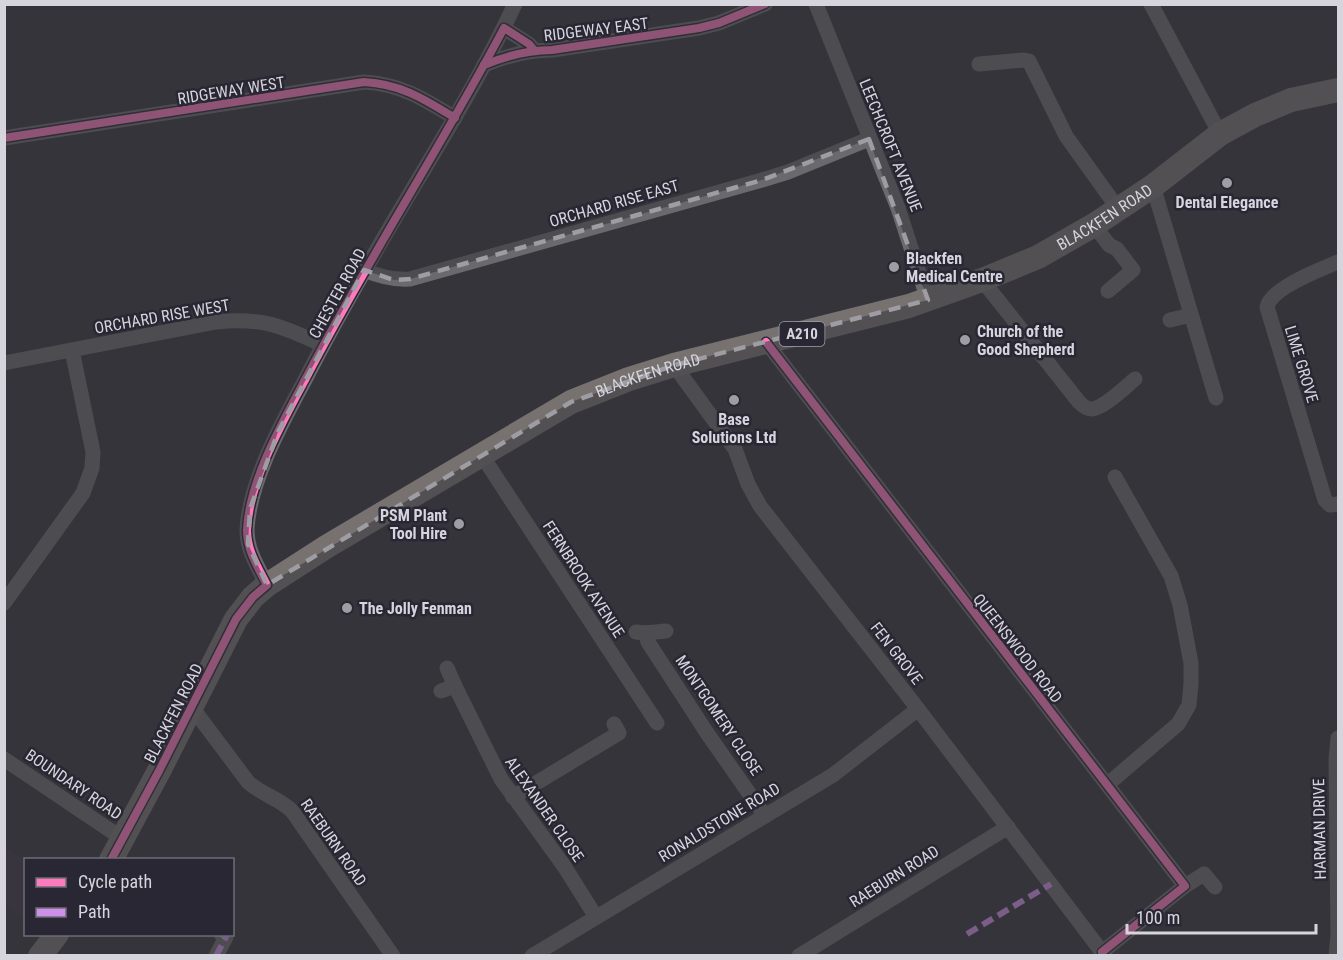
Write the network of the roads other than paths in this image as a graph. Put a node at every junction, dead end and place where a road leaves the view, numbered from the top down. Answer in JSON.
{"nodes":[{"id":1,"x":515,"y":4,"type":"edge"},
{"id":2,"x":765,"y":4,"type":"edge"},
{"id":3,"x":816,"y":4,"type":"edge"},
{"id":4,"x":1151,"y":4,"type":"edge"},
{"id":5,"x":504,"y":28,"type":"junction"},
{"id":6,"x":534,"y":50,"type":"junction"},
{"id":7,"x":979,"y":64,"type":"dead end"},
{"id":8,"x":484,"y":65,"type":"junction"},
{"id":9,"x":1338,"y":90,"type":"edge"},
{"id":10,"x":455,"y":117,"type":"junction"},
{"id":11,"x":1220,"y":134,"type":"junction"},
{"id":12,"x":4,"y":138,"type":"edge"},
{"id":13,"x":869,"y":138,"type":"junction"},
{"id":14,"x":1153,"y":186,"type":"junction"},
{"id":15,"x":1119,"y":210,"type":"junction"},
{"id":16,"x":1094,"y":225,"type":"junction"},
{"id":17,"x":1338,"y":262,"type":"edge"},
{"id":18,"x":364,"y":270,"type":"junction"},
{"id":19,"x":982,"y":280,"type":"junction"},
{"id":20,"x":1108,"y":291,"type":"dead end"},
{"id":21,"x":928,"y":300,"type":"junction"},
{"id":22,"x":1191,"y":315,"type":"junction"},
{"id":23,"x":1170,"y":320,"type":"dead end"},
{"id":24,"x":766,"y":342,"type":"junction"},
{"id":25,"x":323,"y":345,"type":"junction"},
{"id":26,"x":72,"y":350,"type":"junction"},
{"id":27,"x":4,"y":363,"type":"edge"},
{"id":28,"x":674,"y":365,"type":"junction"},
{"id":29,"x":1135,"y":379,"type":"dead end"},
{"id":30,"x":1216,"y":398,"type":"dead end"},
{"id":31,"x":481,"y":454,"type":"junction"},
{"id":32,"x":1115,"y":477,"type":"dead end"},
{"id":33,"x":1338,"y":504,"type":"edge"},
{"id":34,"x":267,"y":585,"type":"junction"},
{"id":35,"x":4,"y":603,"type":"edge"},
{"id":36,"x":666,"y":631,"type":"dead end"},
{"id":37,"x":447,"y":668,"type":"dead end"},
{"id":38,"x":191,"y":706,"type":"junction"},
{"id":39,"x":918,"y":709,"type":"junction"},
{"id":40,"x":657,"y":723,"type":"dead end"},
{"id":41,"x":614,"y":724,"type":"dead end"},
{"id":42,"x":1338,"y":738,"type":"edge"},
{"id":43,"x":4,"y":759,"type":"edge"},
{"id":44,"x":1108,"y":784,"type":"junction"},
{"id":45,"x":513,"y":796,"type":"junction"},
{"id":46,"x":765,"y":816,"type":"junction"},
{"id":47,"x":1008,"y":827,"type":"junction"},
{"id":48,"x":123,"y":839,"type":"junction"},
{"id":49,"x":112,"y":858,"type":"edge"},
{"id":50,"x":1185,"y":886,"type":"junction"},
{"id":51,"x":1215,"y":887,"type":"dead end"},
{"id":52,"x":596,"y":917,"type":"junction"},
{"id":53,"x":55,"y":936,"type":"edge"},
{"id":54,"x":224,"y":936,"type":"edge"},
{"id":55,"x":1103,"y":954,"type":"edge"},
{"id":56,"x":40,"y":956,"type":"edge"},
{"id":57,"x":216,"y":956,"type":"edge"},
{"id":58,"x":393,"y":956,"type":"edge"},
{"id":59,"x":532,"y":956,"type":"edge"},
{"id":60,"x":799,"y":956,"type":"edge"},
{"id":61,"x":1336,"y":956,"type":"edge"}],
"edges":[{"from":1,"to":5,"type":"street","name":"CHESTER ROAD"},
{"from":2,"to":6,"type":"street","name":"RIDGEWAY EAST"},
{"from":3,"to":13,"type":"street","name":"LEECHCROFT AVENUE"},
{"from":4,"to":11,"type":"street"},
{"from":5,"to":6,"type":"street","name":"RIDGEWAY EAST"},
{"from":5,"to":8,"type":"street","name":"CHESTER ROAD"},
{"from":6,"to":8,"type":"street","name":"RIDGEWAY EAST"},
{"from":7,"to":15,"type":"street"},
{"from":8,"to":10,"type":"street","name":"CHESTER ROAD"},
{"from":9,"to":11,"type":"main road","name":"BLACKFEN ROAD","number":"A210"},
{"from":10,"to":12,"type":"street","name":"RIDGEWAY WEST"},
{"from":10,"to":18,"type":"street","name":"CHESTER ROAD"},
{"from":11,"to":14,"type":"main road","name":"BLACKFEN ROAD","number":"A210"},
{"from":13,"to":18,"type":"street","name":"ORCHARD RISE EAST"},
{"from":13,"to":21,"type":"street","name":"LEECHCROFT AVENUE"},
{"from":14,"to":15,"type":"main road","name":"BLACKFEN ROAD","number":"A210"},
{"from":14,"to":22,"type":"street"},
{"from":15,"to":16,"type":"main road","name":"BLACKFEN ROAD","number":"A210"},
{"from":16,"to":19,"type":"main road","name":"BLACKFEN ROAD","number":"A210"},
{"from":16,"to":20,"type":"street"},
{"from":17,"to":33,"type":"street","name":"LIME GROVE"},
{"from":18,"to":25,"type":"street","name":"CHESTER ROAD"},
{"from":19,"to":21,"type":"main road","name":"BLACKFEN ROAD","number":"A210"},
{"from":19,"to":29,"type":"street"},
{"from":21,"to":24,"type":"main road","name":"BLACKFEN ROAD","number":"A210"},
{"from":22,"to":23,"type":"street"},
{"from":22,"to":30,"type":"street"},
{"from":24,"to":28,"type":"main road","name":"BLACKFEN ROAD","number":"A210"},
{"from":24,"to":44,"type":"street","name":"QUEENSWOOD ROAD"},
{"from":25,"to":26,"type":"street","name":"ORCHARD RISE WEST"},
{"from":25,"to":34,"type":"street","name":"CHESTER ROAD"},
{"from":26,"to":27,"type":"street","name":"ORCHARD RISE WEST"},
{"from":26,"to":35,"type":"street"},
{"from":28,"to":31,"type":"main road","name":"BLACKFEN ROAD","number":"A210"},
{"from":28,"to":39,"type":"street","name":"FEN GROVE"},
{"from":31,"to":34,"type":"main road","name":"BLACKFEN ROAD","number":"A210"},
{"from":31,"to":40,"type":"street","name":"FERNBROOK AVENUE"},
{"from":32,"to":44,"type":"street"},
{"from":34,"to":38,"type":"main road","name":"BLACKFEN ROAD","number":"A210"},
{"from":36,"to":46,"type":"street","name":"MONTGOMERY CLOSE"},
{"from":37,"to":45,"type":"street","name":"ALEXANDER CLOSE"},
{"from":38,"to":48,"type":"main road","name":"BLACKFEN ROAD","number":"A210"},
{"from":38,"to":58,"type":"street","name":"RAEBURN ROAD"},
{"from":39,"to":46,"type":"street","name":"RONALDSTONE ROAD"},
{"from":39,"to":47,"type":"street","name":"FEN GROVE"},
{"from":41,"to":45,"type":"street"},
{"from":42,"to":61,"type":"street","name":"HARMAN DRIVE"},
{"from":43,"to":48,"type":"street","name":"BOUNDARY ROAD"},
{"from":44,"to":50,"type":"street","name":"QUEENSWOOD ROAD"},
{"from":45,"to":52,"type":"street","name":"ALEXANDER CLOSE"},
{"from":46,"to":52,"type":"street","name":"RONALDSTONE ROAD"},
{"from":47,"to":55,"type":"street","name":"FEN GROVE"},
{"from":47,"to":60,"type":"street","name":"RAEBURN ROAD"},
{"from":48,"to":49,"type":"main road","name":"BLACKFEN ROAD","number":"A210"},
{"from":50,"to":51,"type":"street"},
{"from":50,"to":55,"type":"street"},
{"from":52,"to":59,"type":"street","name":"RONALDSTONE ROAD"},
{"from":53,"to":56,"type":"main road"},
{"from":54,"to":57,"type":"street"}]}
